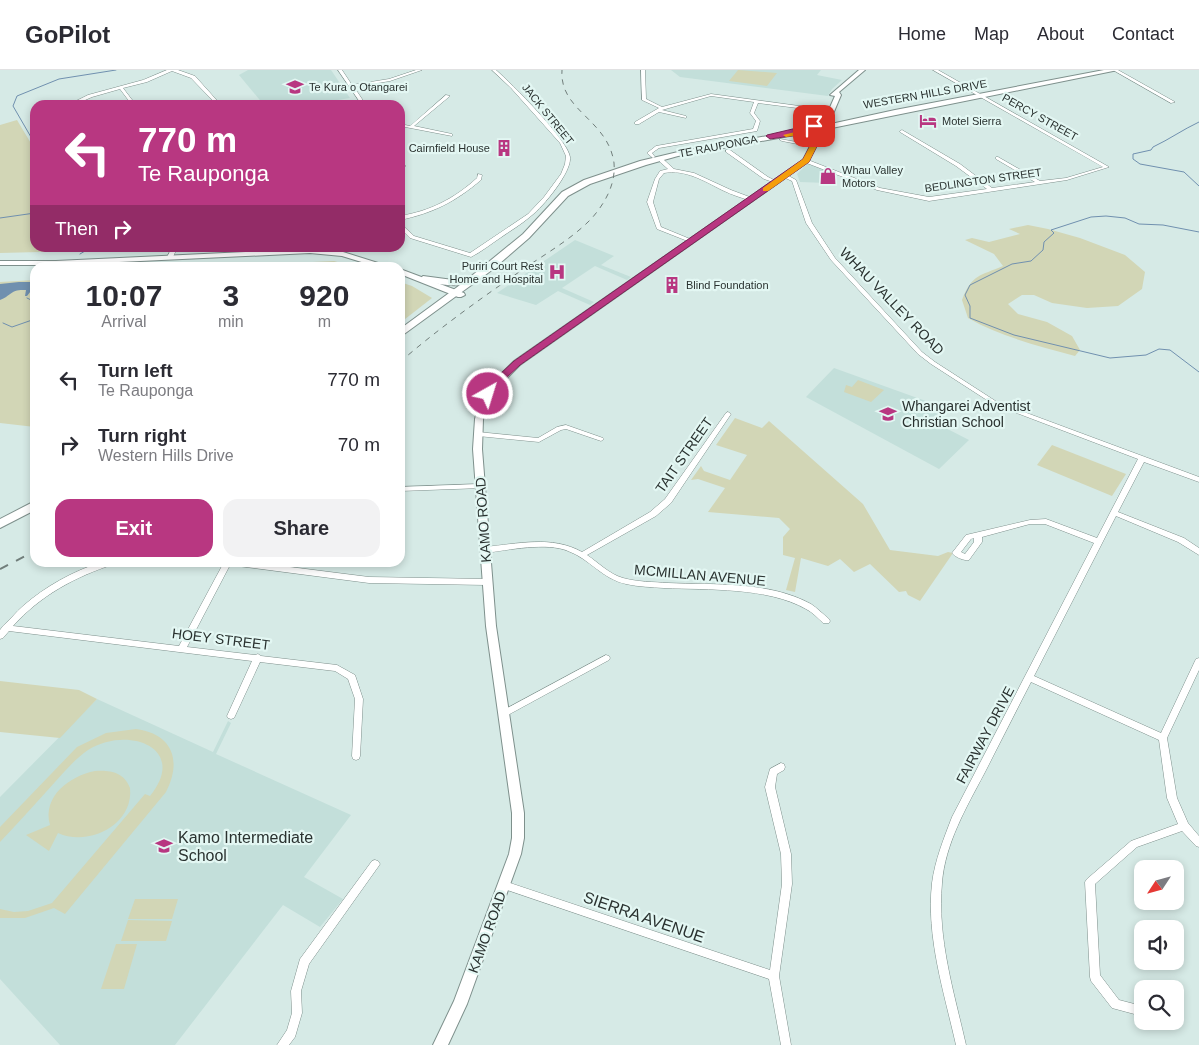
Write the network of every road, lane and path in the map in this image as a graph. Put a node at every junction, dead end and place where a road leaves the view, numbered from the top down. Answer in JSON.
{"nodes":[{"id":1,"x":172,"y":70,"type":"edge"},
{"id":2,"x":340,"y":70,"type":"edge"},
{"id":3,"x":420,"y":70,"type":"edge"},
{"id":4,"x":494,"y":70,"type":"edge"},
{"id":5,"x":643,"y":70,"type":"edge"},
{"id":6,"x":862,"y":70,"type":"edge"},
{"id":7,"x":935,"y":70,"type":"edge"},
{"id":8,"x":1115,"y":70,"type":"edge"},
{"id":9,"x":351,"y":86,"type":"junction"},
{"id":10,"x":121,"y":88,"type":"junction"},
{"id":11,"x":448,"y":96,"type":"dead end"},
{"id":12,"x":981,"y":96,"type":"junction"},
{"id":13,"x":81,"y":100,"type":"edge"},
{"id":14,"x":130,"y":100,"type":"edge"},
{"id":15,"x":214,"y":100,"type":"edge"},
{"id":16,"x":361,"y":100,"type":"edge"},
{"id":17,"x":757,"y":101,"type":"junction"},
{"id":18,"x":1173,"y":102,"type":"dead end"},
{"id":19,"x":660,"y":109,"type":"junction"},
{"id":20,"x":902,"y":111,"type":"junction"},
{"id":21,"x":684,"y":117,"type":"dead end"},
{"id":22,"x":824,"y":120,"type":"junction"},
{"id":23,"x":637,"y":123,"type":"dead end"},
{"id":24,"x":405,"y":126,"type":"edge"},
{"id":25,"x":411,"y":127,"type":"junction"},
{"id":26,"x":902,"y":131,"type":"dead end"},
{"id":27,"x":799,"y":133,"type":"junction"},
{"id":28,"x":700,"y":134,"type":"dead end"},
{"id":29,"x":450,"y":135,"type":"dead end"},
{"id":30,"x":770,"y":136,"type":"junction"},
{"id":31,"x":710,"y":139,"type":"junction"},
{"id":32,"x":782,"y":140,"type":"dead end"},
{"id":33,"x":813,"y":143,"type":"junction"},
{"id":34,"x":728,"y":151,"type":"dead end"},
{"id":35,"x":652,"y":157,"type":"junction"},
{"id":36,"x":998,"y":158,"type":"dead end"},
{"id":37,"x":806,"y":160,"type":"junction"},
{"id":38,"x":662,"y":161,"type":"dead end"},
{"id":39,"x":1107,"y":167,"type":"joint"},
{"id":40,"x":796,"y":168,"type":"junction"},
{"id":41,"x":672,"y":170,"type":"junction"},
{"id":42,"x":480,"y":175,"type":"dead end"},
{"id":43,"x":785,"y":176,"type":"junction"},
{"id":44,"x":776,"y":182,"type":"junction"},
{"id":45,"x":1038,"y":182,"type":"junction"},
{"id":46,"x":796,"y":184,"type":"junction"},
{"id":47,"x":990,"y":190,"type":"junction"},
{"id":48,"x":752,"y":199,"type":"junction"},
{"id":49,"x":405,"y":217,"type":"edge"},
{"id":50,"x":405,"y":230,"type":"edge"},
{"id":51,"x":692,"y":242,"type":"junction"},
{"id":52,"x":172,"y":252,"type":"edge"},
{"id":53,"x":293,"y":252,"type":"edge"},
{"id":54,"x":325,"y":252,"type":"edge"},
{"id":55,"x":170,"y":257,"type":"junction"},
{"id":56,"x":69,"y":262,"type":"edge"},
{"id":57,"x":372,"y":262,"type":"edge"},
{"id":58,"x":0,"y":263,"type":"edge"},
{"id":59,"x":30,"y":263,"type":"edge"},
{"id":60,"x":405,"y":272,"type":"edge"},
{"id":61,"x":424,"y":278,"type":"junction"},
{"id":62,"x":471,"y":281,"type":"junction"},
{"id":63,"x":444,"y":288,"type":"junction"},
{"id":64,"x":460,"y":292,"type":"junction"},
{"id":65,"x":435,"y":308,"type":"junction"},
{"id":66,"x":405,"y":330,"type":"edge"},
{"id":67,"x":405,"y":336,"type":"edge"},
{"id":68,"x":728,"y":414,"type":"dead end"},
{"id":69,"x":478,"y":434,"type":"junction"},
{"id":70,"x":601,"y":439,"type":"dead end"},
{"id":71,"x":1142,"y":458,"type":"junction"},
{"id":72,"x":1199,"y":480,"type":"edge"},
{"id":73,"x":480,"y":486,"type":"junction"},
{"id":74,"x":405,"y":489,"type":"edge"},
{"id":75,"x":30,"y":508,"type":"edge"},
{"id":76,"x":1114,"y":513,"type":"junction"},
{"id":77,"x":0,"y":524,"type":"edge"},
{"id":78,"x":978,"y":535,"type":"dead end"},
{"id":79,"x":1099,"y":542,"type":"junction"},
{"id":80,"x":485,"y":550,"type":"junction"},
{"id":81,"x":1199,"y":552,"type":"edge"},
{"id":82,"x":582,"y":555,"type":"junction"},
{"id":83,"x":98,"y":567,"type":"edge"},
{"id":84,"x":224,"y":567,"type":"edge"},
{"id":85,"x":260,"y":567,"type":"edge"},
{"id":86,"x":487,"y":582,"type":"junction"},
{"id":87,"x":826,"y":621,"type":"dead end"},
{"id":88,"x":3,"y":632,"type":"edge"},
{"id":89,"x":182,"y":648,"type":"junction"},
{"id":90,"x":258,"y":657,"type":"junction"},
{"id":91,"x":606,"y":658,"type":"dead end"},
{"id":92,"x":1199,"y":661,"type":"edge"},
{"id":93,"x":1030,"y":678,"type":"junction"},
{"id":94,"x":504,"y":714,"type":"junction"},
{"id":95,"x":230,"y":716,"type":"dead end"},
{"id":96,"x":1163,"y":738,"type":"junction"},
{"id":97,"x":356,"y":756,"type":"dead end"},
{"id":98,"x":781,"y":767,"type":"dead end"},
{"id":99,"x":1184,"y":826,"type":"junction"},
{"id":100,"x":1199,"y":843,"type":"edge"},
{"id":101,"x":375,"y":864,"type":"dead end"},
{"id":102,"x":504,"y":884,"type":"junction"},
{"id":103,"x":774,"y":976,"type":"junction"},
{"id":104,"x":1134,"y":1009,"type":"edge"},
{"id":105,"x":282,"y":1045,"type":"edge"},
{"id":106,"x":440,"y":1045,"type":"edge"},
{"id":107,"x":786,"y":1045,"type":"edge"},
{"id":108,"x":961,"y":1045,"type":"edge"}],
"edges":[{"from":1,"to":10,"type":"street"},
{"from":1,"to":15,"type":"street"},
{"from":2,"to":9,"type":"street"},
{"from":3,"to":9,"type":"street"},
{"from":4,"to":50,"type":"street","name":"JACK STREET"},
{"from":5,"to":19,"type":"street"},
{"from":6,"to":22,"type":"main road","name":"KAMO ROAD"},
{"from":7,"to":12,"type":"street","name":"PERCY STREET"},
{"from":8,"to":12,"type":"highway","name":"WESTERN HILLS DRIVE"},
{"from":8,"to":18,"type":"street"},
{"from":9,"to":16,"type":"street"},
{"from":10,"to":13,"type":"street"},
{"from":10,"to":14,"type":"street"},
{"from":11,"to":25,"type":"street"},
{"from":12,"to":20,"type":"highway","name":"WESTERN HILLS DRIVE"},
{"from":12,"to":39,"type":"street","name":"PERCY STREET"},
{"from":17,"to":19,"type":"street"},
{"from":17,"to":22,"type":"street"},
{"from":17,"to":31,"type":"street"},
{"from":19,"to":21,"type":"street"},
{"from":19,"to":23,"type":"street"},
{"from":20,"to":22,"type":"highway","name":"TE RAUPONGA"},
{"from":20,"to":22,"type":"highway","name":"WESTERN HILLS DRIVE"},
{"from":22,"to":27,"type":"highway","name":"TE RAUPONGA"},
{"from":22,"to":30,"type":"highway"},
{"from":22,"to":33,"type":"main road","name":"KAMO ROAD"},
{"from":24,"to":25,"type":"street"},
{"from":25,"to":29,"type":"street"},
{"from":26,"to":47,"type":"street"},
{"from":27,"to":30,"type":"highway","name":"TE RAUPONGA"},
{"from":27,"to":33,"type":"highway"},
{"from":28,"to":31,"type":"street"},
{"from":30,"to":35,"type":"highway","name":"TE RAUPONGA"},
{"from":31,"to":35,"type":"street"},
{"from":32,"to":33,"type":"street"},
{"from":33,"to":37,"type":"main road","name":"KAMO ROAD"},
{"from":34,"to":44,"type":"street"},
{"from":35,"to":62,"type":"highway","name":"TE RAUPONGA"},
{"from":35,"to":64,"type":"highway","name":"TE RAUPONGA"},
{"from":36,"to":45,"type":"street"},
{"from":37,"to":40,"type":"main road","name":"KAMO ROAD"},
{"from":37,"to":47,"type":"street","name":"BEDLINGTON STREET"},
{"from":38,"to":41,"type":"street"},
{"from":39,"to":45,"type":"street","name":"BEDLINGTON STREET"},
{"from":40,"to":43,"type":"main road","name":"KAMO ROAD"},
{"from":40,"to":46,"type":"street","name":"WHAU VALLEY ROAD"},
{"from":41,"to":48,"type":"street"},
{"from":41,"to":51,"type":"street"},
{"from":42,"to":49,"type":"street"},
{"from":43,"to":44,"type":"main road","name":"KAMO ROAD"},
{"from":43,"to":46,"type":"street"},
{"from":44,"to":48,"type":"main road","name":"KAMO ROAD"},
{"from":45,"to":47,"type":"street","name":"BEDLINGTON STREET"},
{"from":46,"to":71,"type":"street","name":"WHAU VALLEY ROAD"},
{"from":48,"to":51,"type":"main road","name":"KAMO ROAD"},
{"from":51,"to":69,"type":"main road","name":"KAMO ROAD"},
{"from":52,"to":55,"type":"street"},
{"from":53,"to":55,"type":"main road"},
{"from":54,"to":57,"type":"main road"},
{"from":55,"to":56,"type":"main road"},
{"from":58,"to":59,"type":"main road"},
{"from":60,"to":61,"type":"main road"},
{"from":61,"to":62,"type":"highway"},
{"from":61,"to":63,"type":"main road"},
{"from":61,"to":64,"type":"main road"},
{"from":62,"to":64,"type":"highway","name":"TE RAUPONGA"},
{"from":63,"to":64,"type":"main road"},
{"from":63,"to":65,"type":"highway"},
{"from":64,"to":65,"type":"highway","name":"TE RAUPONGA"},
{"from":64,"to":67,"type":"highway","name":"TE RAUPONGA"},
{"from":65,"to":66,"type":"highway","name":"TE RAUPONGA"},
{"from":68,"to":82,"type":"street","name":"TAIT STREET"},
{"from":69,"to":70,"type":"street"},
{"from":69,"to":73,"type":"main road","name":"KAMO ROAD"},
{"from":71,"to":72,"type":"street","name":"WHAU VALLEY ROAD"},
{"from":71,"to":76,"type":"street","name":"FAIRWAY DRIVE"},
{"from":73,"to":74,"type":"street"},
{"from":73,"to":80,"type":"main road","name":"KAMO ROAD"},
{"from":75,"to":77,"type":"highway"},
{"from":76,"to":79,"type":"street","name":"FAIRWAY DRIVE"},
{"from":76,"to":81,"type":"street"},
{"from":78,"to":79,"type":"street"},
{"from":79,"to":93,"type":"street","name":"FAIRWAY DRIVE"},
{"from":80,"to":82,"type":"street","name":"MCMILLAN AVENUE"},
{"from":80,"to":86,"type":"main road","name":"KAMO ROAD"},
{"from":82,"to":87,"type":"street","name":"MCMILLAN AVENUE"},
{"from":83,"to":88,"type":"street"},
{"from":84,"to":89,"type":"street"},
{"from":85,"to":86,"type":"street"},
{"from":86,"to":94,"type":"main road","name":"KAMO ROAD"},
{"from":88,"to":89,"type":"street","name":"HOEY STREET"},
{"from":89,"to":90,"type":"street","name":"HOEY STREET"},
{"from":90,"to":95,"type":"street"},
{"from":90,"to":97,"type":"street","name":"HOEY STREET"},
{"from":91,"to":94,"type":"street"},
{"from":92,"to":96,"type":"street"},
{"from":93,"to":96,"type":"street"},
{"from":93,"to":108,"type":"street","name":"FAIRWAY DRIVE"},
{"from":94,"to":102,"type":"main road","name":"KAMO ROAD"},
{"from":96,"to":99,"type":"street"},
{"from":98,"to":103,"type":"street"},
{"from":99,"to":100,"type":"street"},
{"from":99,"to":104,"type":"street"},
{"from":101,"to":105,"type":"street"},
{"from":102,"to":103,"type":"street","name":"SIERRA AVENUE"},
{"from":102,"to":106,"type":"main road","name":"KAMO ROAD"},
{"from":103,"to":107,"type":"street"}]}
